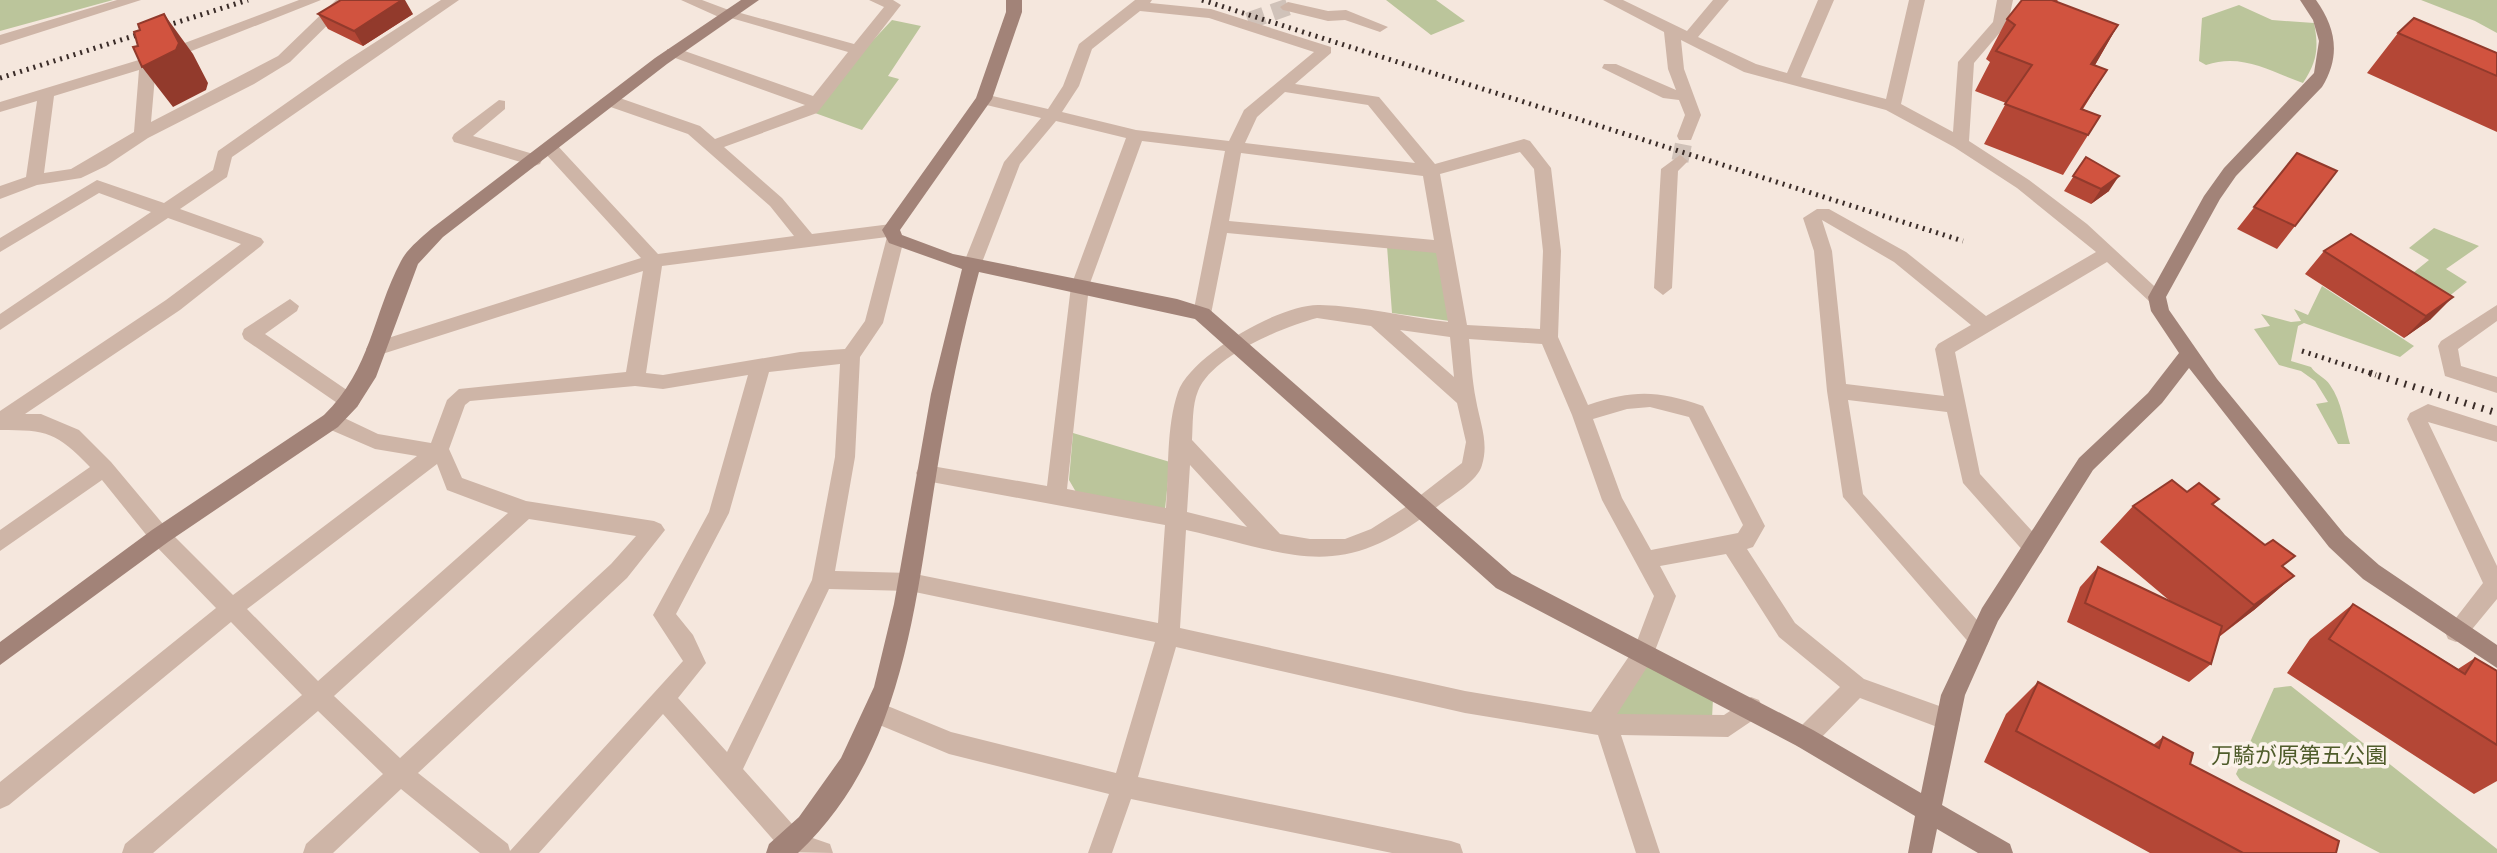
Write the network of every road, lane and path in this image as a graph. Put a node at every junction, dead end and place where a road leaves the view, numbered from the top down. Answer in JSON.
{"nodes":[{"id":1,"x":133,"y":0,"type":"edge"},
{"id":2,"x":313,"y":0,"type":"edge"},
{"id":3,"x":345,"y":0,"type":"edge"},
{"id":4,"x":451,"y":0,"type":"edge"},
{"id":5,"x":689,"y":0,"type":"edge"},
{"id":6,"x":751,"y":0,"type":"edge"},
{"id":7,"x":877,"y":0,"type":"edge"},
{"id":8,"x":1014,"y":0,"type":"edge"},
{"id":9,"x":1611,"y":0,"type":"edge"},
{"id":10,"x":1721,"y":0,"type":"edge"},
{"id":11,"x":1826,"y":0,"type":"edge"},
{"id":12,"x":1917,"y":0,"type":"edge"},
{"id":13,"x":2005,"y":0,"type":"edge"},
{"id":14,"x":2308,"y":0,"type":"edge"},
{"id":15,"x":1141,"y":3,"type":"edge"},
{"id":16,"x":1288,"y":4,"type":"edge"},
{"id":17,"x":728,"y":14,"type":"junction"},
{"id":18,"x":1380,"y":27,"type":"dead end"},
{"id":19,"x":1672,"y":30,"type":"junction"},
{"id":20,"x":1688,"y":39,"type":"junction"},
{"id":21,"x":0,"y":40,"type":"edge"},
{"id":22,"x":856,"y":49,"type":"junction"},
{"id":23,"x":673,"y":52,"type":"junction"},
{"id":24,"x":148,"y":62,"type":"junction"},
{"id":25,"x":1610,"y":68,"type":"dead end"},
{"id":26,"x":1792,"y":79,"type":"junction"},
{"id":27,"x":1283,"y":87,"type":"junction"},
{"id":28,"x":46,"y":93,"type":"junction"},
{"id":29,"x":1686,"y":96,"type":"junction"},
{"id":30,"x":984,"y":99,"type":"junction"},
{"id":31,"x":608,"y":100,"type":"junction"},
{"id":32,"x":816,"y":103,"type":"junction"},
{"id":33,"x":499,"y":105,"type":"dead end"},
{"id":34,"x":1892,"y":106,"type":"junction"},
{"id":35,"x":0,"y":107,"type":"edge"},
{"id":36,"x":1052,"y":115,"type":"junction"},
{"id":37,"x":142,"y":134,"type":"junction"},
{"id":38,"x":1136,"y":135,"type":"junction"},
{"id":39,"x":1685,"y":136,"type":"tunnel mouth"},
{"id":40,"x":1960,"y":143,"type":"junction"},
{"id":41,"x":712,"y":146,"type":"junction"},
{"id":42,"x":1234,"y":148,"type":"junction"},
{"id":43,"x":542,"y":154,"type":"junction"},
{"id":44,"x":1680,"y":161,"type":"tunnel mouth"},
{"id":45,"x":1431,"y":171,"type":"junction"},
{"id":46,"x":34,"y":180,"type":"junction"},
{"id":47,"x":0,"y":193,"type":"edge"},
{"id":48,"x":167,"y":209,"type":"junction"},
{"id":49,"x":1219,"y":226,"type":"junction"},
{"id":50,"x":893,"y":235,"type":"junction"},
{"id":51,"x":808,"y":241,"type":"junction"},
{"id":52,"x":0,"y":246,"type":"edge"},
{"id":53,"x":1443,"y":247,"type":"junction"},
{"id":54,"x":2108,"y":253,"type":"junction"},
{"id":55,"x":654,"y":261,"type":"junction"},
{"id":56,"x":972,"y":265,"type":"junction"},
{"id":57,"x":1080,"y":286,"type":"junction"},
{"id":58,"x":1663,"y":288,"type":"dead end"},
{"id":59,"x":2157,"y":297,"type":"junction"},
{"id":60,"x":290,"y":306,"type":"dead end"},
{"id":61,"x":2497,"y":312,"type":"edge"},
{"id":62,"x":1202,"y":314,"type":"junction"},
{"id":63,"x":1376,"y":319,"type":"junction"},
{"id":64,"x":0,"y":323,"type":"edge"},
{"id":65,"x":1986,"y":326,"type":"junction"},
{"id":66,"x":1459,"y":331,"type":"junction"},
{"id":67,"x":1549,"y":337,"type":"junction"},
{"id":68,"x":1239,"y":344,"type":"junction"},
{"id":69,"x":376,"y":349,"type":"junction"},
{"id":70,"x":2188,"y":355,"type":"junction"},
{"id":71,"x":850,"y":356,"type":"junction"},
{"id":72,"x":760,"y":368,"type":"junction"},
{"id":73,"x":635,"y":379,"type":"junction"},
{"id":74,"x":2497,"y":385,"type":"edge"},
{"id":75,"x":1837,"y":391,"type":"junction"},
{"id":76,"x":1466,"y":399,"type":"junction"},
{"id":77,"x":350,"y":402,"type":"junction"},
{"id":78,"x":1956,"y":405,"type":"junction"},
{"id":79,"x":1582,"y":415,"type":"junction"},
{"id":80,"x":331,"y":421,"type":"junction"},
{"id":81,"x":0,"y":422,"type":"edge"},
{"id":82,"x":2497,"y":434,"type":"edge"},
{"id":83,"x":1182,"y":443,"type":"junction"},
{"id":84,"x":438,"y":452,"type":"junction"},
{"id":85,"x":104,"y":468,"type":"junction"},
{"id":86,"x":926,"y":473,"type":"junction"},
{"id":87,"x":1056,"y":496,"type":"junction"},
{"id":88,"x":1420,"y":507,"type":"junction"},
{"id":89,"x":525,"y":510,"type":"junction"},
{"id":90,"x":1178,"y":519,"type":"junction"},
{"id":91,"x":160,"y":536,"type":"junction"},
{"id":92,"x":1272,"y":540,"type":"junction"},
{"id":93,"x":0,"y":542,"type":"edge"},
{"id":94,"x":1732,"y":544,"type":"junction"},
{"id":95,"x":2033,"y":547,"type":"junction"},
{"id":96,"x":1646,"y":560,"type":"junction"},
{"id":97,"x":823,"y":580,"type":"junction"},
{"id":98,"x":910,"y":582,"type":"junction"},
{"id":99,"x":2496,"y":585,"type":"edge"},
{"id":100,"x":232,"y":608,"type":"junction"},
{"id":101,"x":2456,"y":632,"type":"junction"},
{"id":102,"x":1168,"y":635,"type":"junction"},
{"id":103,"x":1979,"y":638,"type":"junction"},
{"id":104,"x":1643,"y":654,"type":"junction"},
{"id":105,"x":0,"y":655,"type":"edge"},
{"id":106,"x":2497,"y":658,"type":"edge"},
{"id":107,"x":1856,"y":686,"type":"junction"},
{"id":108,"x":318,"y":696,"type":"junction"},
{"id":109,"x":663,"y":697,"type":"junction"},
{"id":110,"x":1751,"y":708,"type":"junction"},
{"id":111,"x":878,"y":713,"type":"junction"},
{"id":112,"x":1948,"y":720,"type":"junction"},
{"id":113,"x":1601,"y":724,"type":"junction"},
{"id":114,"x":1805,"y":738,"type":"junction"},
{"id":115,"x":399,"y":773,"type":"junction"},
{"id":116,"x":729,"y":773,"type":"junction"},
{"id":117,"x":1124,"y":786,"type":"junction"},
{"id":118,"x":0,"y":797,"type":"edge"},
{"id":119,"x":1930,"y":813,"type":"junction"},
{"id":120,"x":785,"y":848,"type":"edge"},
{"id":121,"x":134,"y":853,"type":"edge"},
{"id":122,"x":315,"y":853,"type":"edge"},
{"id":123,"x":499,"y":853,"type":"edge"},
{"id":124,"x":522,"y":853,"type":"edge"},
{"id":125,"x":821,"y":853,"type":"edge"},
{"id":126,"x":1100,"y":853,"type":"edge"},
{"id":127,"x":1451,"y":853,"type":"edge"},
{"id":128,"x":1648,"y":853,"type":"edge"},
{"id":129,"x":1920,"y":853,"type":"edge"},
{"id":130,"x":2001,"y":853,"type":"edge"}],
"edges":[{"from":1,"to":21,"type":"street"},
{"from":2,"to":24,"type":"street"},
{"from":3,"to":37,"type":"street"},
{"from":4,"to":48,"type":"street"},
{"from":5,"to":17,"type":"street"},
{"from":6,"to":17,"type":"street"},
{"from":7,"to":22,"type":"street"},
{"from":8,"to":30,"type":"street"},
{"from":9,"to":19,"type":"street"},
{"from":10,"to":20,"type":"street"},
{"from":11,"to":26,"type":"street"},
{"from":12,"to":34,"type":"street"},
{"from":13,"to":40,"type":"street"},
{"from":14,"to":59,"type":"street"},
{"from":15,"to":27,"type":"street"},
{"from":15,"to":36,"type":"street"},
{"from":16,"to":18,"type":"street"},
{"from":17,"to":22,"type":"street"},
{"from":17,"to":23,"type":"street"},
{"from":19,"to":20,"type":"street"},
{"from":19,"to":29,"type":"street"},
{"from":20,"to":26,"type":"street"},
{"from":22,"to":32,"type":"street"},
{"from":23,"to":31,"type":"street"},
{"from":23,"to":32,"type":"street"},
{"from":24,"to":28,"type":"street"},
{"from":24,"to":37,"type":"street"},
{"from":25,"to":29,"type":"street"},
{"from":26,"to":34,"type":"street"},
{"from":27,"to":42,"type":"street"},
{"from":27,"to":45,"type":"street"},
{"from":28,"to":35,"type":"street"},
{"from":28,"to":46,"type":"street"},
{"from":29,"to":39,"type":"street"},
{"from":30,"to":36,"type":"street"},
{"from":30,"to":50,"type":"street"},
{"from":31,"to":41,"type":"street"},
{"from":31,"to":43,"type":"street"},
{"from":32,"to":41,"type":"street"},
{"from":33,"to":43,"type":"street"},
{"from":34,"to":40,"type":"street"},
{"from":36,"to":38,"type":"street"},
{"from":36,"to":56,"type":"street"},
{"from":37,"to":46,"type":"street"},
{"from":38,"to":42,"type":"street"},
{"from":38,"to":57,"type":"street"},
{"from":40,"to":54,"type":"street"},
{"from":41,"to":51,"type":"street"},
{"from":42,"to":45,"type":"street"},
{"from":42,"to":49,"type":"street"},
{"from":43,"to":55,"type":"street"},
{"from":43,"to":69,"type":"street"},
{"from":44,"to":58,"type":"street"},
{"from":45,"to":53,"type":"street"},
{"from":45,"to":67,"type":"street"},
{"from":46,"to":47,"type":"street"},
{"from":48,"to":52,"type":"street"},
{"from":48,"to":64,"type":"street"},
{"from":48,"to":81,"type":"street"},
{"from":49,"to":53,"type":"street"},
{"from":49,"to":62,"type":"street"},
{"from":50,"to":51,"type":"street"},
{"from":50,"to":56,"type":"street"},
{"from":50,"to":71,"type":"street"},
{"from":51,"to":55,"type":"street"},
{"from":53,"to":66,"type":"street"},
{"from":54,"to":59,"type":"street"},
{"from":54,"to":65,"type":"street"},
{"from":55,"to":69,"type":"street"},
{"from":55,"to":73,"type":"street"},
{"from":56,"to":57,"type":"street"},
{"from":56,"to":86,"type":"street"},
{"from":57,"to":62,"type":"street"},
{"from":57,"to":87,"type":"street"},
{"from":59,"to":70,"type":"street"},
{"from":60,"to":77,"type":"street"},
{"from":61,"to":74,"type":"street"},
{"from":62,"to":68,"type":"street"},
{"from":63,"to":66,"type":"street"},
{"from":63,"to":68,"type":"street"},
{"from":63,"to":76,"type":"street"},
{"from":65,"to":75,"type":"street"},
{"from":65,"to":78,"type":"street"},
{"from":66,"to":67,"type":"street"},
{"from":66,"to":76,"type":"street"},
{"from":67,"to":79,"type":"street"},
{"from":68,"to":83,"type":"street"},
{"from":68,"to":88,"type":"street"},
{"from":69,"to":77,"type":"street"},
{"from":70,"to":95,"type":"street"},
{"from":70,"to":101,"type":"street"},
{"from":71,"to":72,"type":"street"},
{"from":71,"to":97,"type":"street"},
{"from":72,"to":73,"type":"street"},
{"from":72,"to":109,"type":"street"},
{"from":73,"to":84,"type":"street"},
{"from":75,"to":78,"type":"street"},
{"from":75,"to":103,"type":"street"},
{"from":76,"to":88,"type":"street"},
{"from":77,"to":80,"type":"street"},
{"from":78,"to":95,"type":"street"},
{"from":79,"to":94,"type":"street"},
{"from":79,"to":96,"type":"street"},
{"from":80,"to":84,"type":"street"},
{"from":80,"to":91,"type":"street"},
{"from":81,"to":85,"type":"street"},
{"from":82,"to":99,"type":"street"},
{"from":83,"to":90,"type":"street"},
{"from":83,"to":92,"type":"street"},
{"from":84,"to":89,"type":"street"},
{"from":84,"to":100,"type":"street"},
{"from":85,"to":91,"type":"street"},
{"from":85,"to":93,"type":"street"},
{"from":86,"to":87,"type":"street"},
{"from":86,"to":98,"type":"street"},
{"from":87,"to":90,"type":"street"},
{"from":88,"to":92,"type":"street"},
{"from":88,"to":104,"type":"street"},
{"from":89,"to":108,"type":"street"},
{"from":89,"to":115,"type":"street"},
{"from":90,"to":92,"type":"street"},
{"from":90,"to":102,"type":"street"},
{"from":91,"to":100,"type":"street"},
{"from":91,"to":105,"type":"street"},
{"from":94,"to":96,"type":"street"},
{"from":94,"to":107,"type":"street"},
{"from":95,"to":103,"type":"street"},
{"from":96,"to":104,"type":"street"},
{"from":97,"to":98,"type":"street"},
{"from":97,"to":116,"type":"street"},
{"from":98,"to":102,"type":"street"},
{"from":98,"to":111,"type":"street"},
{"from":99,"to":101,"type":"street"},
{"from":100,"to":108,"type":"street"},
{"from":100,"to":118,"type":"street"},
{"from":101,"to":106,"type":"street"},
{"from":102,"to":113,"type":"street"},
{"from":102,"to":117,"type":"street"},
{"from":103,"to":112,"type":"street"},
{"from":104,"to":110,"type":"street"},
{"from":104,"to":113,"type":"street"},
{"from":107,"to":112,"type":"street"},
{"from":107,"to":114,"type":"street"},
{"from":108,"to":115,"type":"street"},
{"from":108,"to":121,"type":"street"},
{"from":109,"to":116,"type":"street"},
{"from":109,"to":124,"type":"street"},
{"from":110,"to":113,"type":"street"},
{"from":110,"to":114,"type":"street"},
{"from":111,"to":117,"type":"street"},
{"from":111,"to":120,"type":"street"},
{"from":112,"to":119,"type":"street"},
{"from":113,"to":128,"type":"street"},
{"from":114,"to":119,"type":"street"},
{"from":115,"to":122,"type":"street"},
{"from":115,"to":123,"type":"street"},
{"from":116,"to":120,"type":"street"},
{"from":117,"to":126,"type":"street"},
{"from":117,"to":127,"type":"street"},
{"from":119,"to":129,"type":"street"},
{"from":119,"to":130,"type":"street"},
{"from":120,"to":125,"type":"street"}]}
